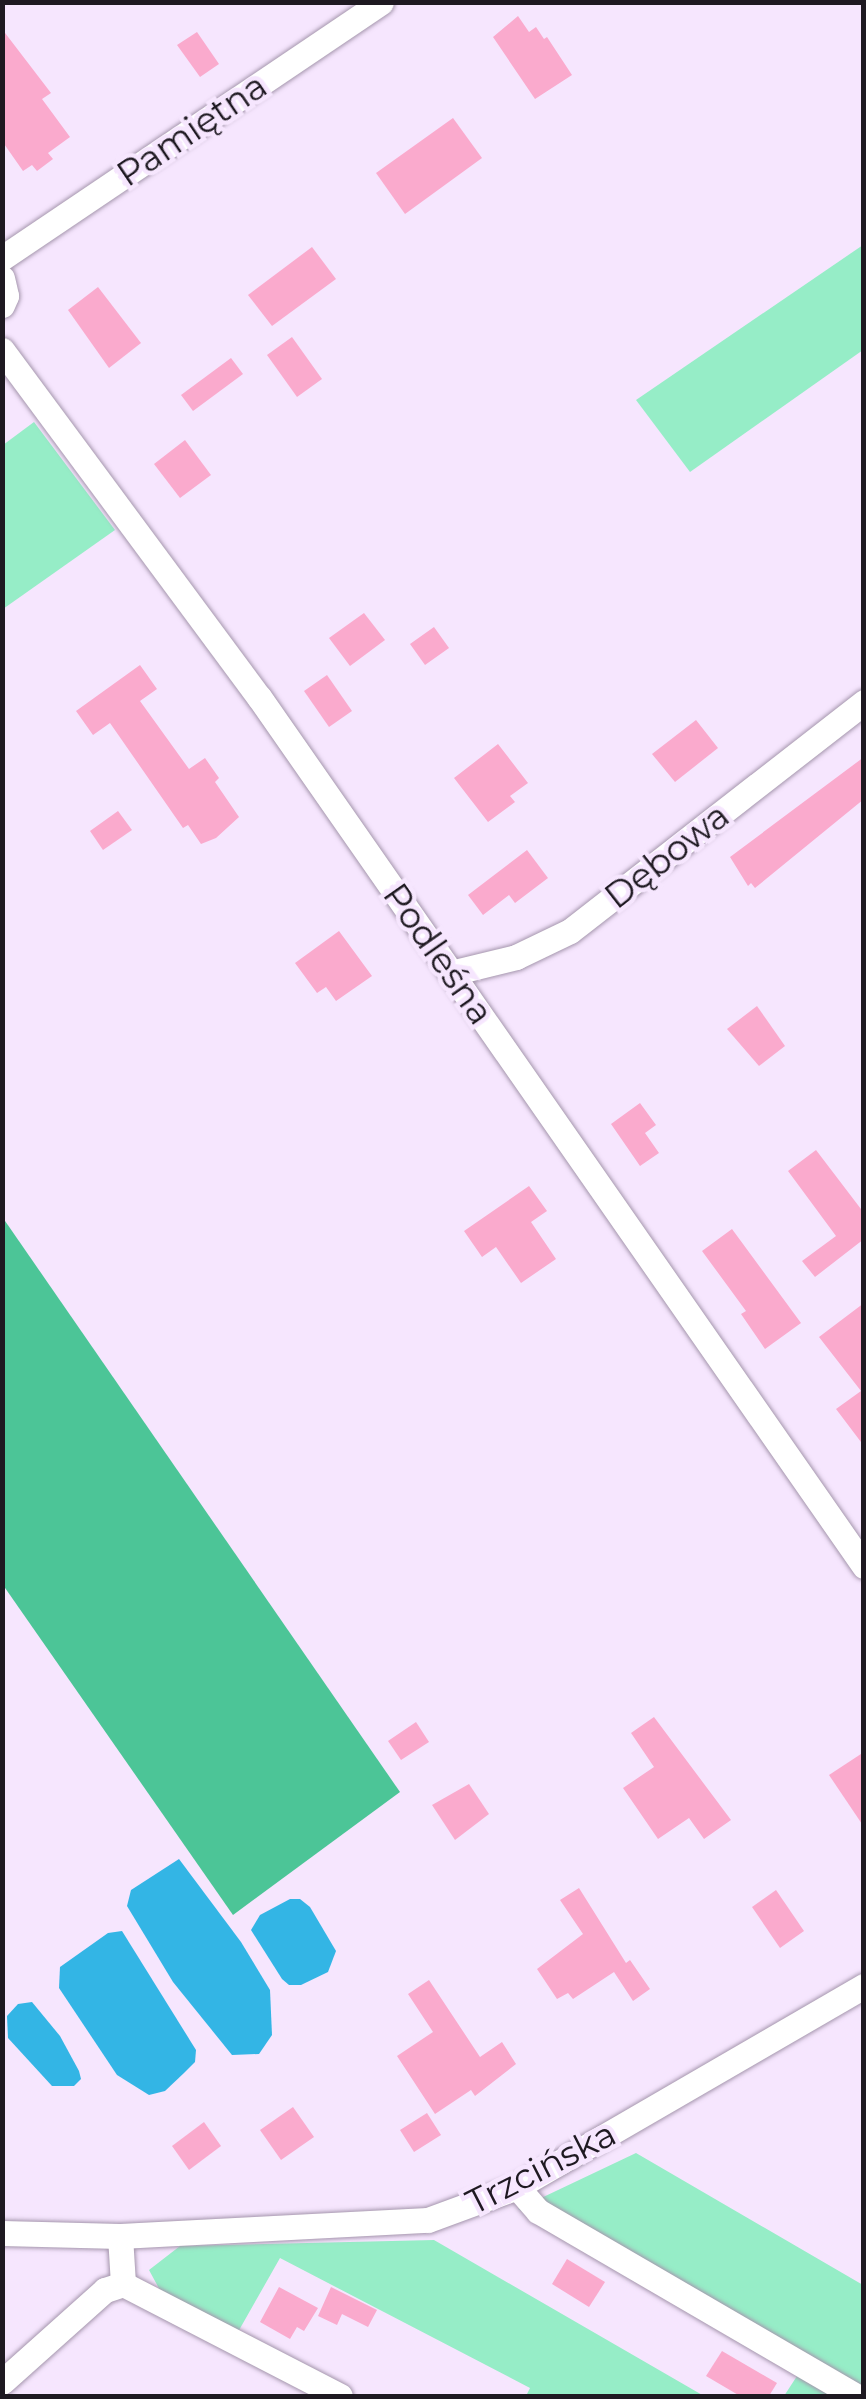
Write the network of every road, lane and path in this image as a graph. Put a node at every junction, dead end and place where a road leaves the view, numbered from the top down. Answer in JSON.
{"nodes":[{"id":1,"x":380,"y":2,"type":"edge"},
{"id":2,"x":2,"y":258,"type":"edge"},
{"id":3,"x":2,"y":278,"type":"edge"},
{"id":4,"x":2,"y":305,"type":"edge"},
{"id":5,"x":2,"y":350,"type":"edge"},
{"id":6,"x":864,"y":702,"type":"edge"},
{"id":7,"x":451,"y":974,"type":"junction"},
{"id":8,"x":864,"y":1566,"type":"edge"},
{"id":9,"x":864,"y":1986,"type":"edge"},
{"id":10,"x":517,"y":2187,"type":"junction"},
{"id":11,"x":2,"y":2233,"type":"edge"},
{"id":12,"x":120,"y":2236,"type":"junction"},
{"id":13,"x":123,"y":2284,"type":"junction"},
{"id":14,"x":2,"y":2382,"type":"edge"},
{"id":15,"x":340,"y":2396,"type":"edge"},
{"id":16,"x":856,"y":2396,"type":"edge"}],
"edges":[{"from":1,"to":2,"type":"street","name":"Pamiętna"},
{"from":3,"to":4,"type":"street"},
{"from":5,"to":7,"type":"street","name":"Podleśna"},
{"from":6,"to":7,"type":"street","name":"Dębowa"},
{"from":7,"to":8,"type":"street","name":"Podleśna"},
{"from":9,"to":10,"type":"street","name":"Trzcińska"},
{"from":10,"to":12,"type":"street","name":"Trzcińska"},
{"from":10,"to":16,"type":"street"},
{"from":11,"to":12,"type":"street","name":"Trzcińska"},
{"from":12,"to":13,"type":"street"},
{"from":13,"to":14,"type":"street"},
{"from":13,"to":15,"type":"street"}]}
